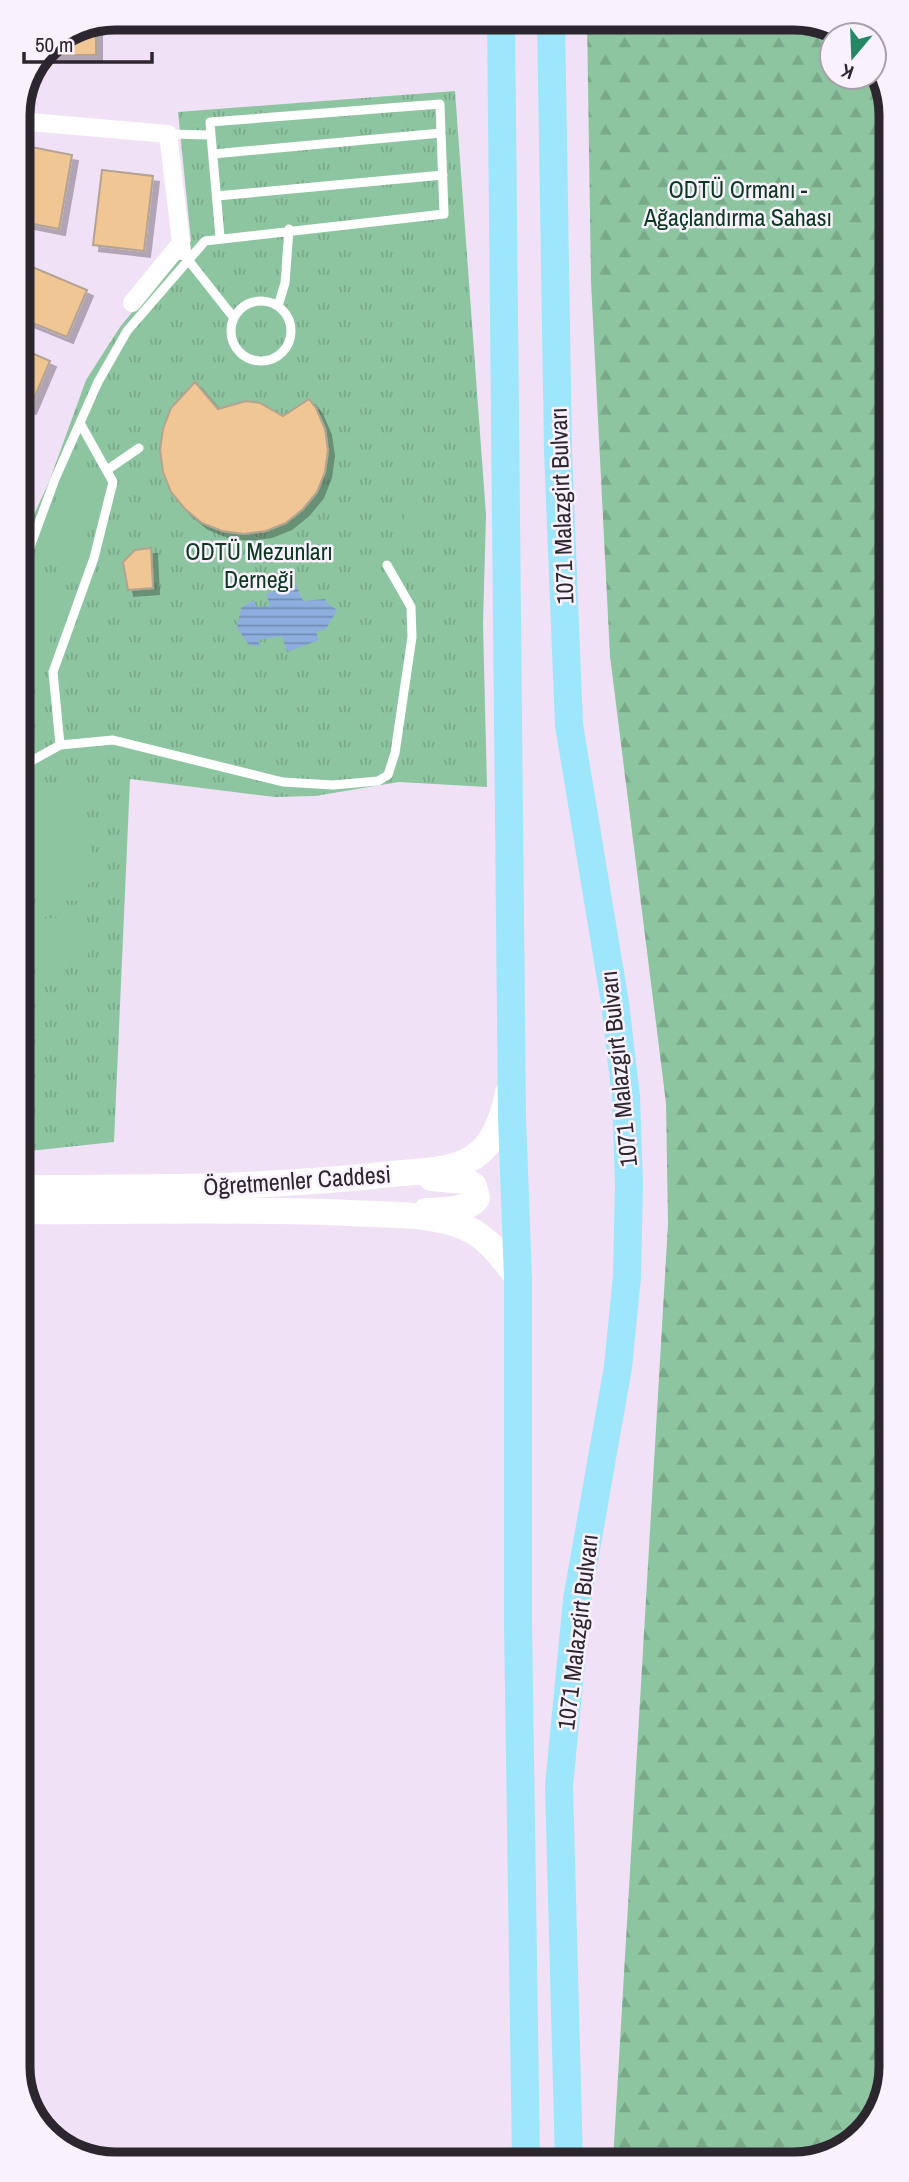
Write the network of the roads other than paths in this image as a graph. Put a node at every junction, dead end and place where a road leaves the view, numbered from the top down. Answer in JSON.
{"nodes":[{"id":1,"x":501,"y":30,"type":"edge"},
{"id":2,"x":551,"y":30,"type":"edge"},
{"id":3,"x":30,"y":122,"type":"edge"},
{"id":4,"x":441,"y":133,"type":"junction"},
{"id":5,"x":168,"y":134,"type":"junction"},
{"id":6,"x":211,"y":135,"type":"junction"},
{"id":7,"x":213,"y":154,"type":"junction"},
{"id":8,"x":443,"y":175,"type":"junction"},
{"id":9,"x":217,"y":196,"type":"junction"},
{"id":10,"x":289,"y":229,"type":"junction"},
{"id":11,"x":220,"y":236,"type":"junction"},
{"id":12,"x":184,"y":252,"type":"junction"},
{"id":13,"x":132,"y":303,"type":"dead end"},
{"id":14,"x":278,"y":306,"type":"junction"},
{"id":15,"x":234,"y":318,"type":"junction"},
{"id":16,"x":80,"y":423,"type":"junction"},
{"id":17,"x":139,"y":448,"type":"dead end"},
{"id":18,"x":107,"y":470,"type":"junction"},
{"id":19,"x":30,"y":549,"type":"edge"},
{"id":20,"x":387,"y":565,"type":"dead end"},
{"id":21,"x":60,"y":745,"type":"junction"},
{"id":22,"x":30,"y":762,"type":"edge"},
{"id":23,"x":512,"y":1071,"type":"junction"},
{"id":24,"x":376,"y":1175,"type":"junction"},
{"id":25,"x":30,"y":1188,"type":"edge"},
{"id":26,"x":30,"y":1211,"type":"edge"},
{"id":27,"x":379,"y":1215,"type":"junction"},
{"id":28,"x":518,"y":1278,"type":"junction"},
{"id":29,"x":526,"y":2152,"type":"edge"},
{"id":30,"x":569,"y":2152,"type":"edge"}],
"edges":[{"from":1,"to":23,"type":"main road","name":"1071 Malazgirt Bulvarı"},
{"from":2,"to":30,"type":"main road","name":"1071 Malazgirt Bulvarı"},
{"from":3,"to":5,"type":"street"},
{"from":4,"to":6,"type":"lane"},
{"from":4,"to":7,"type":"lane"},
{"from":4,"to":8,"type":"lane"},
{"from":5,"to":6,"type":"lane"},
{"from":5,"to":12,"type":"street"},
{"from":6,"to":7,"type":"lane"},
{"from":7,"to":9,"type":"lane"},
{"from":8,"to":9,"type":"lane"},
{"from":8,"to":10,"type":"lane"},
{"from":9,"to":11,"type":"lane"},
{"from":10,"to":11,"type":"lane"},
{"from":10,"to":14,"type":"lane"},
{"from":11,"to":12,"type":"lane"},
{"from":12,"to":13,"type":"street"},
{"from":12,"to":15,"type":"lane"},
{"from":12,"to":16,"type":"lane"},
{"from":14,"to":15,"type":"lane"},
{"from":14,"to":15,"type":"lane"},
{"from":16,"to":18,"type":"lane"},
{"from":16,"to":19,"type":"lane"},
{"from":17,"to":18,"type":"lane"},
{"from":18,"to":21,"type":"lane"},
{"from":20,"to":21,"type":"lane"},
{"from":21,"to":22,"type":"lane"},
{"from":23,"to":24,"type":"main road","name":"Öğretmenler Caddesi"},
{"from":23,"to":28,"type":"main road","name":"1071 Malazgirt Bulvarı"},
{"from":24,"to":25,"type":"main road","name":"Öğretmenler Caddesi"},
{"from":24,"to":27,"type":"main road"},
{"from":26,"to":27,"type":"main road","name":"Öğretmenler Caddesi"},
{"from":27,"to":28,"type":"main road","name":"Öğretmenler Caddesi"},
{"from":28,"to":29,"type":"main road","name":"1071 Malazgirt Bulvarı"}]}
